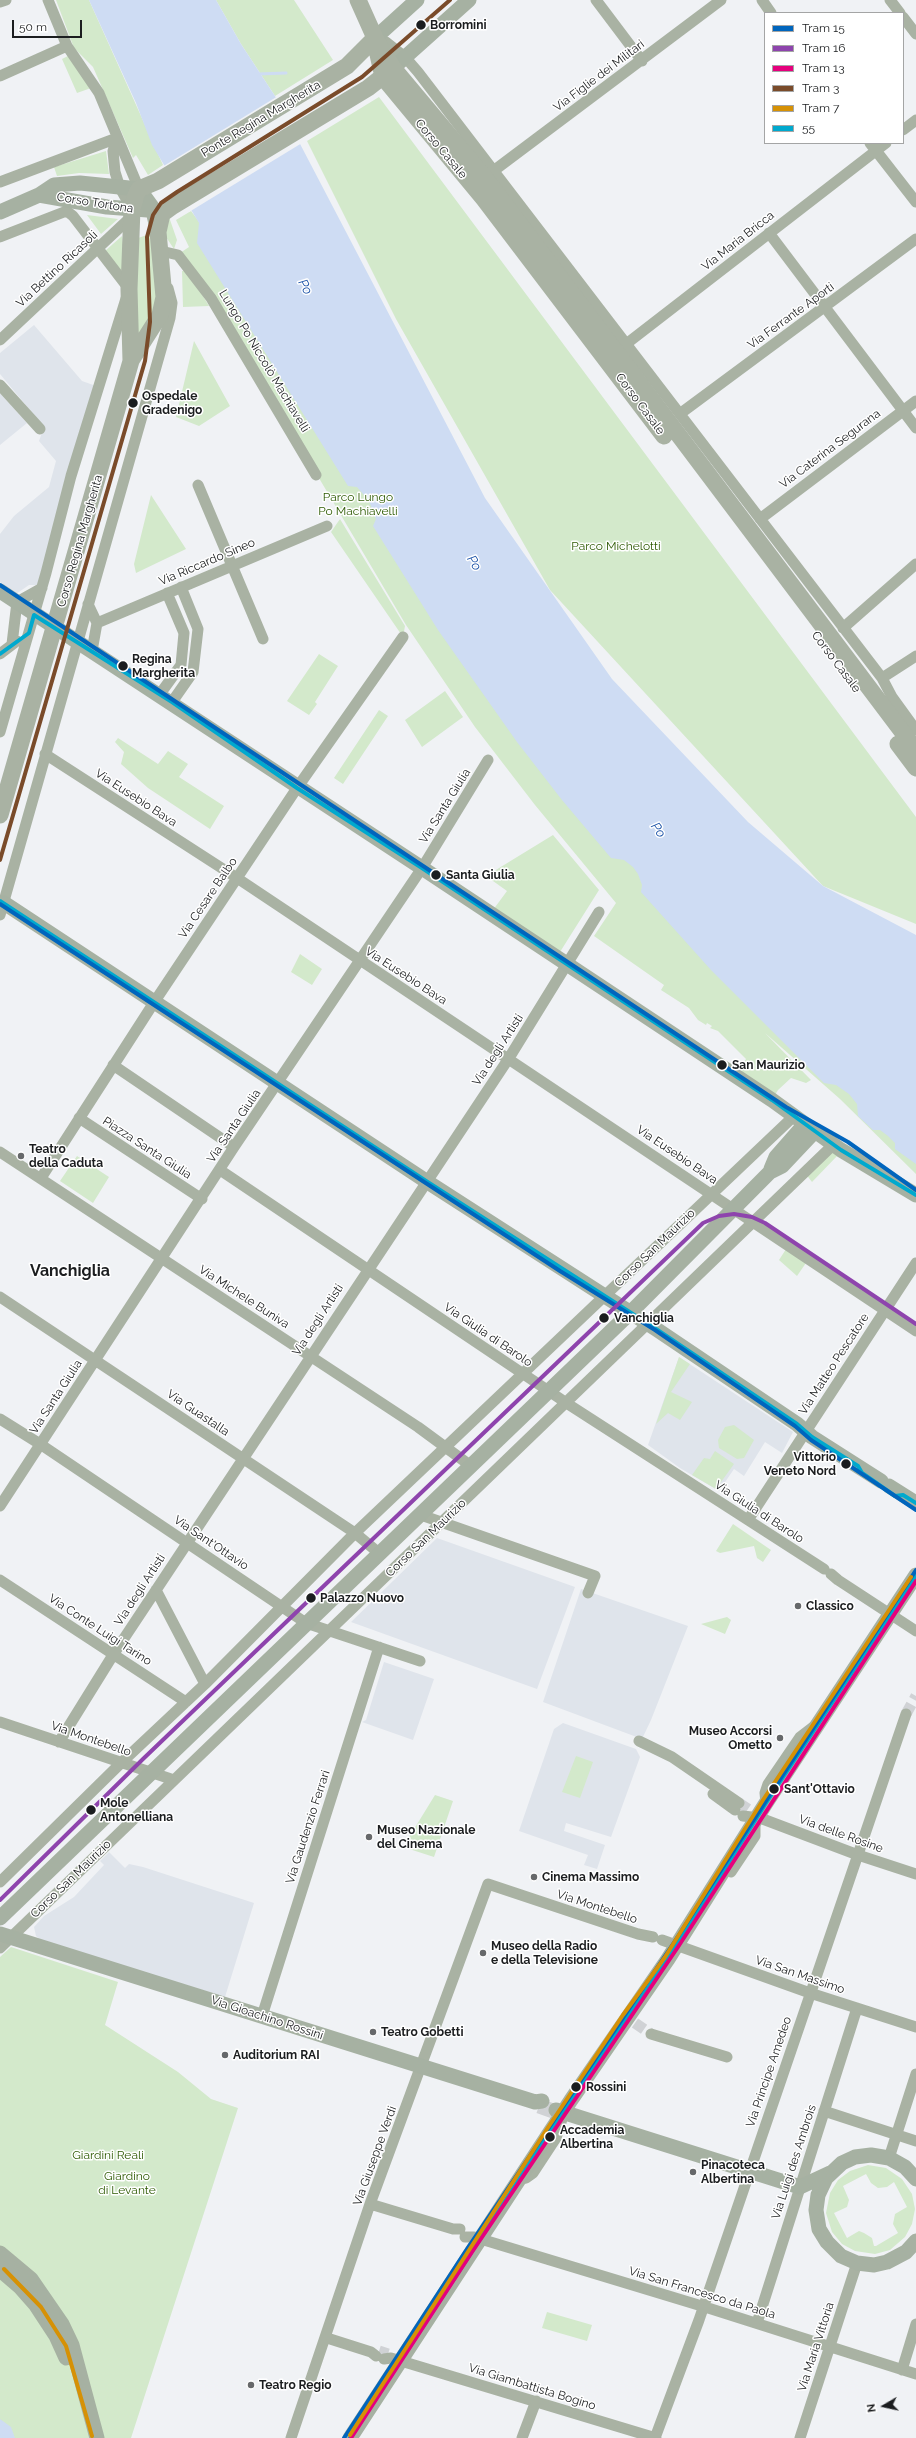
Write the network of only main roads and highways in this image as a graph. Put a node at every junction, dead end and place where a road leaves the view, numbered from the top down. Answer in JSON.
{"nodes":[{"id":1,"x":358,"y":0,"type":"edge"},
{"id":2,"x":375,"y":38,"type":"junction"},
{"id":3,"x":394,"y":68,"type":"junction"},
{"id":4,"x":139,"y":189,"type":"joint"},
{"id":5,"x":616,"y":352,"type":"junction"},
{"id":6,"x":132,"y":359,"type":"junction"},
{"id":7,"x":916,"y":750,"type":"edge"},
{"id":8,"x":916,"y":768,"type":"edge"},
{"id":9,"x":0,"y":815,"type":"edge"}],
"edges":[{"from":1,"to":2,"type":"main road","name":"Corso Casale"},
{"from":2,"to":3,"type":"main road","name":"Corso Casale"},
{"from":2,"to":4,"type":"main road","name":"Ponte Regina Margherita"},
{"from":3,"to":5,"type":"main road","name":"Corso Casale"},
{"from":3,"to":5,"type":"main road","name":"Corso Casale"},
{"from":3,"to":6,"type":"main road","name":"Corso Regina Margherita"},
{"from":4,"to":6,"type":"main road","name":"Corso Regina Margherita"},
{"from":5,"to":7,"type":"main road","name":"Corso Casale"},
{"from":5,"to":8,"type":"main road","name":"Corso Casale"},
{"from":6,"to":9,"type":"main road","name":"Corso Regina Margherita"}]}
